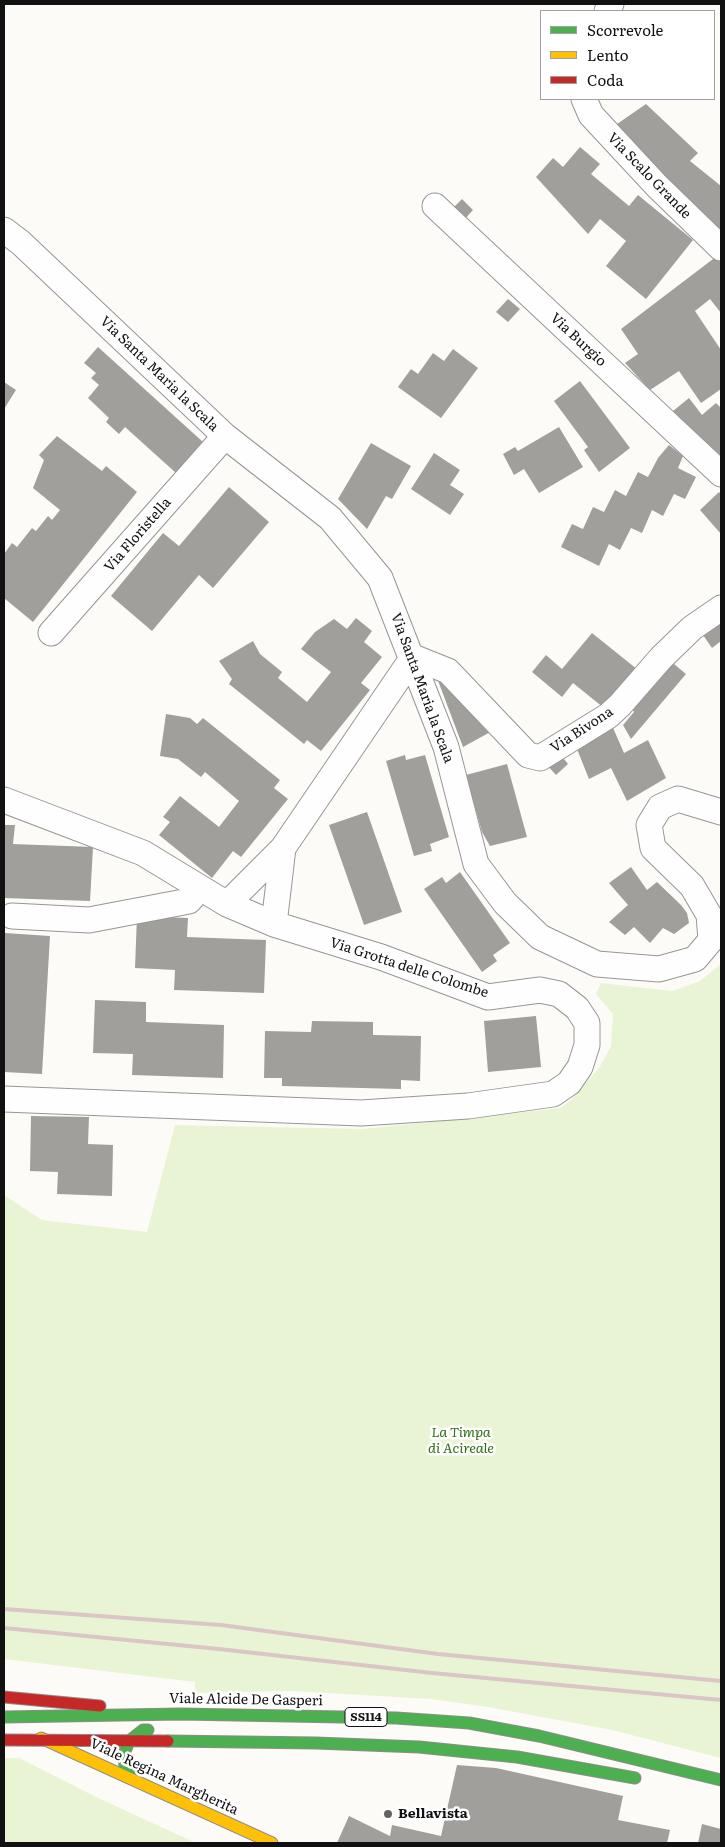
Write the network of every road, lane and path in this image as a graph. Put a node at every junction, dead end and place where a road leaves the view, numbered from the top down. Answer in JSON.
{"nodes":[{"id":1,"x":584,"y":100,"type":"edge"},
{"id":2,"x":435,"y":206,"type":"dead end"},
{"id":3,"x":4,"y":230,"type":"edge"},
{"id":4,"x":721,"y":248,"type":"edge"},
{"id":5,"x":224,"y":436,"type":"junction"},
{"id":6,"x":721,"y":474,"type":"edge"},
{"id":7,"x":721,"y":608,"type":"edge"},
{"id":8,"x":51,"y":633,"type":"dead end"},
{"id":9,"x":412,"y":657,"type":"junction"},
{"id":10,"x":4,"y":800,"type":"edge"},
{"id":11,"x":721,"y":812,"type":"edge"},
{"id":12,"x":283,"y":848,"type":"junction"},
{"id":13,"x":200,"y":888,"type":"junction"},
{"id":14,"x":227,"y":904,"type":"junction"},
{"id":15,"x":12,"y":916,"type":"dead end"},
{"id":16,"x":274,"y":924,"type":"junction"},
{"id":17,"x":4,"y":1099,"type":"edge"},
{"id":18,"x":4,"y":1697,"type":"edge"},
{"id":19,"x":181,"y":1714,"type":"junction"},
{"id":20,"x":4,"y":1717,"type":"edge"},
{"id":21,"x":4,"y":1722,"type":"edge"},
{"id":22,"x":469,"y":1723,"type":"junction"},
{"id":23,"x":171,"y":1730,"type":"dead end"},
{"id":24,"x":412,"y":1730,"type":"dead end"},
{"id":25,"x":43,"y":1739,"type":"junction"},
{"id":26,"x":4,"y":1740,"type":"edge"},
{"id":27,"x":129,"y":1742,"type":"junction"},
{"id":28,"x":131,"y":1778,"type":"junction"},
{"id":29,"x":721,"y":1780,"type":"edge"},
{"id":30,"x":646,"y":1781,"type":"dead end"},
{"id":31,"x":272,"y":1843,"type":"edge"}],
"edges":[{"from":1,"to":4,"type":"street","name":"Via Scalo Grande"},
{"from":2,"to":6,"type":"street","name":"Via Burgio"},
{"from":3,"to":5,"type":"street","name":"Via Santa Maria la Scala"},
{"from":5,"to":8,"type":"street","name":"Via Floristella"},
{"from":5,"to":9,"type":"street","name":"Via Santa Maria la Scala"},
{"from":7,"to":9,"type":"street","name":"Via Bivona"},
{"from":9,"to":11,"type":"street","name":"Via Santa Maria la Scala"},
{"from":9,"to":12,"type":"street"},
{"from":10,"to":13,"type":"street","name":"Via Grotta delle Colombe"},
{"from":12,"to":14,"type":"street"},
{"from":12,"to":16,"type":"street"},
{"from":13,"to":14,"type":"street","name":"Via Grotta delle Colombe"},
{"from":13,"to":15,"type":"street"},
{"from":14,"to":16,"type":"street","name":"Via Grotta delle Colombe"},
{"from":16,"to":17,"type":"street","name":"Via Grotta delle Colombe"},
{"from":18,"to":19,"type":"main road"},
{"from":19,"to":20,"type":"main road","name":"Viale Alcide De Gasperi","number":"SS114"},
{"from":19,"to":22,"type":"main road","name":"Viale Alcide De Gasperi","number":"SS114"},
{"from":21,"to":25,"type":"main road","name":"Viale Regina Margherita"},
{"from":22,"to":24,"type":"main road"},
{"from":22,"to":29,"type":"main road","name":"Viale Alcide De Gasperi","number":"SS114"},
{"from":23,"to":27,"type":"main road"},
{"from":25,"to":26,"type":"main road","number":"SS114"},
{"from":25,"to":27,"type":"main road","number":"SS114"},
{"from":25,"to":28,"type":"main road","name":"Viale Regina Margherita"},
{"from":27,"to":28,"type":"main road"},
{"from":27,"to":30,"type":"main road","number":"SS114"},
{"from":28,"to":31,"type":"main road","name":"Viale Regina Margherita"}]}
